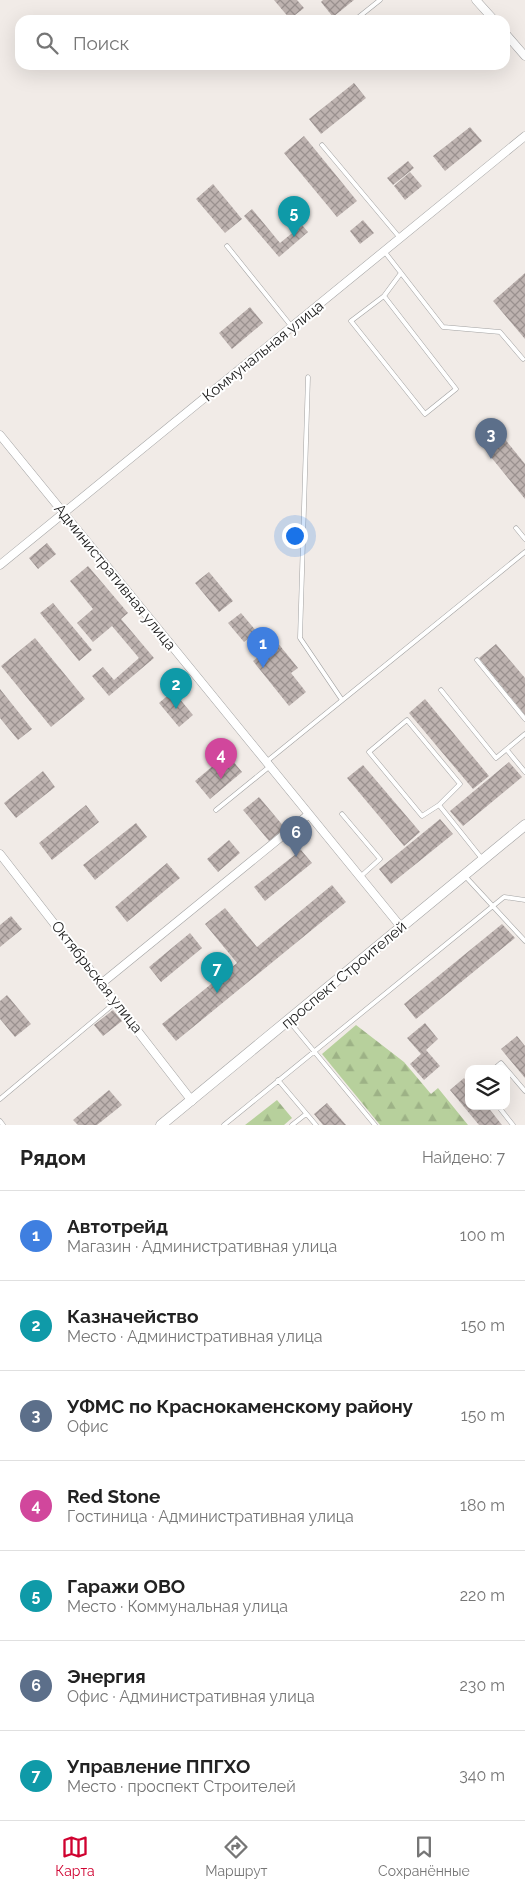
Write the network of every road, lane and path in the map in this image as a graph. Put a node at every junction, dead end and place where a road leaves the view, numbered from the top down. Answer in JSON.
{"nodes":[{"id":1,"x":380,"y":0,"type":"edge"},
{"id":2,"x":476,"y":0,"type":"edge"},
{"id":3,"x":361,"y":15,"type":"edge"},
{"id":4,"x":490,"y":15,"type":"edge"},
{"id":5,"x":510,"y":39,"type":"edge"},
{"id":6,"x":525,"y":56,"type":"edge"},
{"id":7,"x":525,"y":136,"type":"edge"},
{"id":8,"x":322,"y":145,"type":"dead end"},
{"id":9,"x":400,"y":238,"type":"junction"},
{"id":10,"x":227,"y":246,"type":"dead end"},
{"id":11,"x":384,"y":251,"type":"junction"},
{"id":12,"x":401,"y":273,"type":"junction"},
{"id":13,"x":384,"y":296,"type":"junction"},
{"id":14,"x":292,"y":327,"type":"junction"},
{"id":15,"x":523,"y":359,"type":"dead end"},
{"id":16,"x":308,"y":377,"type":"dead end"},
{"id":17,"x":0,"y":435,"type":"edge"},
{"id":18,"x":64,"y":514,"type":"junction"},
{"id":19,"x":516,"y":528,"type":"dead end"},
{"id":20,"x":525,"y":539,"type":"edge"},
{"id":21,"x":525,"y":552,"type":"edge"},
{"id":22,"x":0,"y":565,"type":"edge"},
{"id":23,"x":477,"y":660,"type":"dead end"},
{"id":24,"x":441,"y":690,"type":"dead end"},
{"id":25,"x":342,"y":700,"type":"junction"},
{"id":26,"x":525,"y":719,"type":"edge"},
{"id":27,"x":525,"y":734,"type":"edge"},
{"id":28,"x":507,"y":750,"type":"junction"},
{"id":29,"x":268,"y":765,"type":"junction"},
{"id":30,"x":525,"y":772,"type":"edge"},
{"id":31,"x":439,"y":805,"type":"junction"},
{"id":32,"x":216,"y":810,"type":"dead end"},
{"id":33,"x":342,"y":814,"type":"dead end"},
{"id":34,"x":308,"y":815,"type":"junction"},
{"id":35,"x":525,"y":825,"type":"edge"},
{"id":36,"x":0,"y":854,"type":"edge"},
{"id":37,"x":483,"y":860,"type":"junction"},
{"id":38,"x":465,"y":876,"type":"junction"},
{"id":39,"x":360,"y":877,"type":"junction"},
{"id":40,"x":525,"y":900,"type":"edge"},
{"id":41,"x":492,"y":906,"type":"junction"},
{"id":42,"x":401,"y":927,"type":"junction"},
{"id":43,"x":525,"y":941,"type":"edge"},
{"id":44,"x":102,"y":983,"type":"junction"},
{"id":45,"x":116,"y":1002,"type":"junction"},
{"id":46,"x":288,"y":1021,"type":"junction"},
{"id":47,"x":314,"y":1051,"type":"junction"},
{"id":48,"x":510,"y":1073,"type":"edge"},
{"id":49,"x":278,"y":1080,"type":"junction"},
{"id":50,"x":525,"y":1091,"type":"edge"},
{"id":51,"x":0,"y":1099,"type":"edge"},
{"id":52,"x":192,"y":1101,"type":"junction"},
{"id":53,"x":501,"y":1110,"type":"edge"},
{"id":54,"x":306,"y":1114,"type":"junction"},
{"id":55,"x":0,"y":1121,"type":"edge"},
{"id":56,"x":3,"y":1125,"type":"edge"},
{"id":57,"x":162,"y":1125,"type":"edge"},
{"id":58,"x":224,"y":1125,"type":"edge"},
{"id":59,"x":292,"y":1125,"type":"edge"},
{"id":60,"x":316,"y":1125,"type":"edge"},
{"id":61,"x":376,"y":1125,"type":"edge"},
{"id":62,"x":513,"y":1125,"type":"edge"}],
"edges":[{"from":1,"to":3,"type":"lane"},
{"from":2,"to":4,"type":"street"},
{"from":5,"to":6,"type":"street"},
{"from":7,"to":9,"type":"street","name":"Коммунальная улица"},
{"from":8,"to":9,"type":"lane"},
{"from":9,"to":11,"type":"street","name":"Коммунальная улица"},
{"from":10,"to":14,"type":"lane"},
{"from":11,"to":12,"type":"lane"},
{"from":11,"to":14,"type":"street","name":"Коммунальная улица"},
{"from":12,"to":13,"type":"lane"},
{"from":12,"to":15,"type":"lane"},
{"from":13,"to":13,"type":"lane"},
{"from":14,"to":18,"type":"street","name":"Коммунальная улица"},
{"from":16,"to":25,"type":"lane"},
{"from":17,"to":18,"type":"street","name":"Административная улица"},
{"from":18,"to":22,"type":"street","name":"Коммунальная улица"},
{"from":18,"to":29,"type":"street","name":"Административная улица"},
{"from":19,"to":20,"type":"lane"},
{"from":21,"to":25,"type":"lane"},
{"from":23,"to":26,"type":"lane"},
{"from":24,"to":28,"type":"lane"},
{"from":25,"to":29,"type":"lane"},
{"from":27,"to":28,"type":"lane"},
{"from":28,"to":30,"type":"lane"},
{"from":29,"to":32,"type":"lane"},
{"from":29,"to":34,"type":"street","name":"Административная улица"},
{"from":31,"to":31,"type":"lane"},
{"from":31,"to":37,"type":"lane"},
{"from":33,"to":39,"type":"lane"},
{"from":34,"to":39,"type":"street","name":"Административная улица"},
{"from":34,"to":44,"type":"street"},
{"from":35,"to":37,"type":"street","name":"проспект Строителей"},
{"from":36,"to":44,"type":"street","name":"Октябрьская улица"},
{"from":37,"to":38,"type":"street","name":"проспект Строителей"},
{"from":38,"to":41,"type":"lane"},
{"from":38,"to":42,"type":"street","name":"проспект Строителей"},
{"from":39,"to":42,"type":"street","name":"Административная улица"},
{"from":40,"to":41,"type":"lane"},
{"from":41,"to":43,"type":"lane"},
{"from":41,"to":47,"type":"lane"},
{"from":42,"to":46,"type":"street","name":"проспект Строителей"},
{"from":44,"to":45,"type":"street","name":"Октябрьская улица"},
{"from":45,"to":51,"type":"lane"},
{"from":45,"to":52,"type":"street","name":"Октябрьская улица"},
{"from":46,"to":47,"type":"lane"},
{"from":46,"to":52,"type":"street","name":"проспект Строителей"},
{"from":47,"to":49,"type":"lane"},
{"from":47,"to":61,"type":"lane"},
{"from":48,"to":50,"type":"lane"},
{"from":49,"to":54,"type":"lane"},
{"from":49,"to":58,"type":"lane"},
{"from":52,"to":57,"type":"street","name":"проспект Строителей"},
{"from":53,"to":62,"type":"lane"},
{"from":54,"to":59,"type":"lane"},
{"from":54,"to":60,"type":"lane"},
{"from":55,"to":56,"type":"lane"}]}
